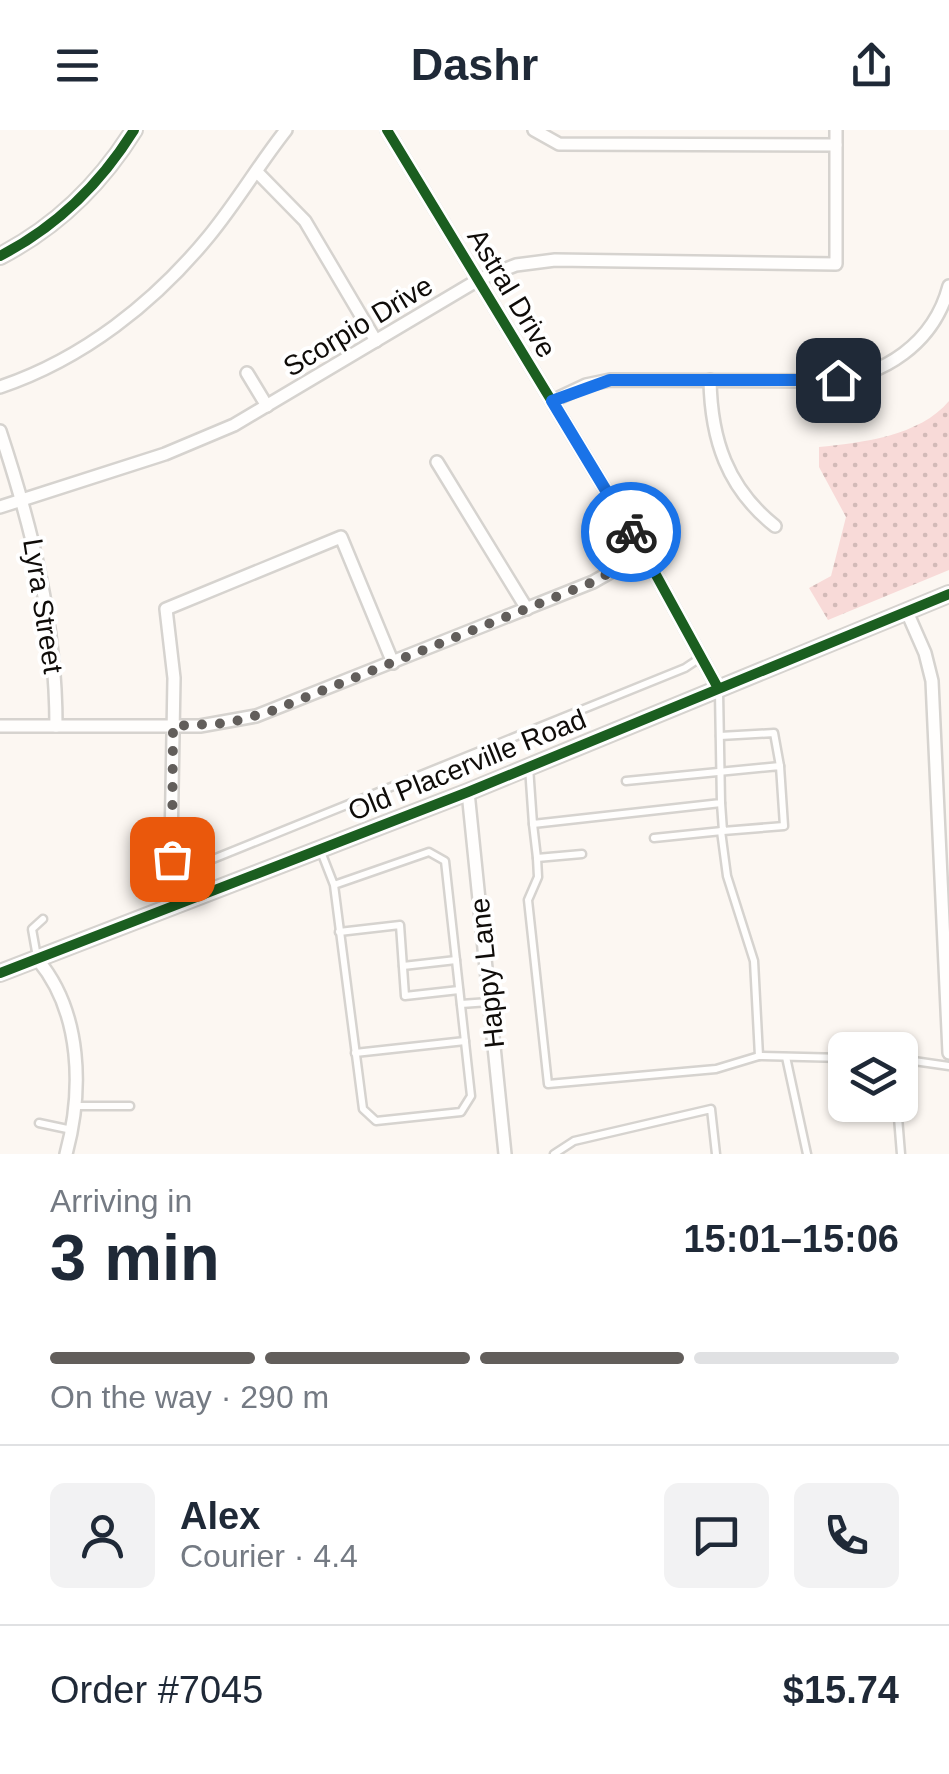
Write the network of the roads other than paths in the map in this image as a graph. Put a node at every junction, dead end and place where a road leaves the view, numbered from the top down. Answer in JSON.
{"nodes":[{"id":1,"x":134,"y":130,"type":"edge"},
{"id":2,"x":286,"y":130,"type":"edge"},
{"id":3,"x":387,"y":130,"type":"edge"},
{"id":4,"x":534,"y":130,"type":"edge"},
{"id":5,"x":836,"y":130,"type":"edge"},
{"id":6,"x":836,"y":145,"type":"junction"},
{"id":7,"x":256,"y":172,"type":"junction"},
{"id":8,"x":0,"y":256,"type":"edge"},
{"id":9,"x":478,"y":280,"type":"junction"},
{"id":10,"x":948,"y":292,"type":"edge"},
{"id":11,"x":376,"y":341,"type":"junction"},
{"id":12,"x":247,"y":373,"type":"dead end"},
{"id":13,"x":710,"y":380,"type":"junction"},
{"id":14,"x":0,"y":387,"type":"edge"},
{"id":15,"x":552,"y":401,"type":"junction"},
{"id":16,"x":268,"y":406,"type":"junction"},
{"id":17,"x":0,"y":430,"type":"edge"},
{"id":18,"x":438,"y":462,"type":"dead end"},
{"id":19,"x":23,"y":500,"type":"junction"},
{"id":20,"x":0,"y":507,"type":"edge"},
{"id":21,"x":775,"y":526,"type":"dead end"},
{"id":22,"x":644,"y":553,"type":"junction"},
{"id":23,"x":949,"y":594,"type":"edge"},
{"id":24,"x":526,"y":609,"type":"junction"},
{"id":25,"x":906,"y":612,"type":"junction"},
{"id":26,"x":702,"y":657,"type":"junction"},
{"id":27,"x":394,"y":663,"type":"junction"},
{"id":28,"x":718,"y":688,"type":"junction"},
{"id":29,"x":0,"y":726,"type":"edge"},
{"id":30,"x":56,"y":726,"type":"junction"},
{"id":31,"x":173,"y":726,"type":"junction"},
{"id":32,"x":720,"y":736,"type":"junction"},
{"id":33,"x":528,"y":765,"type":"junction"},
{"id":34,"x":780,"y":766,"type":"junction"},
{"id":35,"x":721,"y":771,"type":"junction"},
{"id":36,"x":626,"y":781,"type":"dead end"},
{"id":37,"x":468,"y":792,"type":"junction"},
{"id":38,"x":721,"y":803,"type":"junction"},
{"id":39,"x":533,"y":824,"type":"junction"},
{"id":40,"x":722,"y":831,"type":"junction"},
{"id":41,"x":654,"y":838,"type":"dead end"},
{"id":42,"x":319,"y":848,"type":"junction"},
{"id":43,"x":582,"y":854,"type":"dead end"},
{"id":44,"x":537,"y":858,"type":"junction"},
{"id":45,"x":176,"y":874,"type":"junction"},
{"id":46,"x":334,"y":885,"type":"junction"},
{"id":47,"x":185,"y":898,"type":"junction"},
{"id":48,"x":44,"y":919,"type":"dead end"},
{"id":49,"x":339,"y":932,"type":"junction"},
{"id":50,"x":38,"y":960,"type":"junction"},
{"id":51,"x":456,"y":960,"type":"junction"},
{"id":52,"x":403,"y":966,"type":"junction"},
{"id":53,"x":0,"y":973,"type":"edge"},
{"id":54,"x":459,"y":990,"type":"junction"},
{"id":55,"x":490,"y":1002,"type":"junction"},
{"id":56,"x":461,"y":1004,"type":"junction"},
{"id":57,"x":465,"y":1042,"type":"junction"},
{"id":58,"x":355,"y":1053,"type":"junction"},
{"id":59,"x":949,"y":1054,"type":"edge"},
{"id":60,"x":759,"y":1056,"type":"junction"},
{"id":61,"x":786,"y":1057,"type":"junction"},
{"id":62,"x":828,"y":1058,"type":"edge"},
{"id":63,"x":918,"y":1062,"type":"edge"},
{"id":64,"x":949,"y":1066,"type":"edge"},
{"id":65,"x":74,"y":1106,"type":"junction"},
{"id":66,"x":130,"y":1106,"type":"dead end"},
{"id":67,"x":899,"y":1122,"type":"edge"},
{"id":68,"x":39,"y":1123,"type":"dead end"},
{"id":69,"x":73,"y":1130,"type":"junction"},
{"id":70,"x":66,"y":1154,"type":"edge"},
{"id":71,"x":505,"y":1154,"type":"edge"},
{"id":72,"x":554,"y":1154,"type":"edge"},
{"id":73,"x":716,"y":1154,"type":"edge"},
{"id":74,"x":808,"y":1154,"type":"edge"},
{"id":75,"x":902,"y":1154,"type":"edge"}],
"edges":[{"from":1,"to":8,"type":"street"},
{"from":2,"to":7,"type":"street"},
{"from":3,"to":9,"type":"street","name":"Astral Drive"},
{"from":4,"to":6,"type":"street"},
{"from":5,"to":6,"type":"street","name":"Scorpio Drive"},
{"from":6,"to":9,"type":"street","name":"Scorpio Drive"},
{"from":7,"to":11,"type":"street"},
{"from":7,"to":14,"type":"street"},
{"from":9,"to":11,"type":"street","name":"Scorpio Drive"},
{"from":9,"to":15,"type":"street","name":"Astral Drive"},
{"from":10,"to":13,"type":"street"},
{"from":11,"to":16,"type":"street","name":"Scorpio Drive"},
{"from":12,"to":16,"type":"street"},
{"from":13,"to":15,"type":"street"},
{"from":13,"to":21,"type":"street"},
{"from":15,"to":22,"type":"street","name":"Astral Drive"},
{"from":16,"to":19,"type":"street","name":"Scorpio Drive"},
{"from":17,"to":19,"type":"street","name":"Lyra Street"},
{"from":18,"to":24,"type":"street"},
{"from":19,"to":20,"type":"street","name":"Scorpio Drive"},
{"from":19,"to":30,"type":"street","name":"Lyra Street"},
{"from":22,"to":24,"type":"street"},
{"from":22,"to":26,"type":"street","name":"Astral Drive"},
{"from":23,"to":25,"type":"street","name":"Old Placerville Road"},
{"from":24,"to":27,"type":"street"},
{"from":25,"to":28,"type":"street","name":"Old Placerville Road"},
{"from":25,"to":59,"type":"street"},
{"from":26,"to":28,"type":"street","name":"Astral Drive"},
{"from":26,"to":45,"type":"lane"},
{"from":27,"to":31,"type":"street"},
{"from":27,"to":31,"type":"street"},
{"from":28,"to":32,"type":"lane"},
{"from":28,"to":33,"type":"street","name":"Old Placerville Road"},
{"from":29,"to":30,"type":"street"},
{"from":30,"to":31,"type":"street"},
{"from":31,"to":45,"type":"street"},
{"from":32,"to":34,"type":"lane"},
{"from":32,"to":35,"type":"lane"},
{"from":33,"to":37,"type":"street","name":"Old Placerville Road"},
{"from":33,"to":39,"type":"lane"},
{"from":34,"to":35,"type":"lane"},
{"from":34,"to":40,"type":"lane"},
{"from":35,"to":36,"type":"lane"},
{"from":35,"to":38,"type":"lane"},
{"from":37,"to":42,"type":"street","name":"Old Placerville Road"},
{"from":37,"to":55,"type":"street","name":"Happy Lane"},
{"from":38,"to":39,"type":"lane"},
{"from":38,"to":40,"type":"lane"},
{"from":39,"to":44,"type":"lane"},
{"from":40,"to":41,"type":"lane"},
{"from":40,"to":60,"type":"lane"},
{"from":42,"to":46,"type":"lane"},
{"from":42,"to":47,"type":"street","name":"Old Placerville Road"},
{"from":43,"to":44,"type":"lane"},
{"from":44,"to":60,"type":"lane"},
{"from":45,"to":47,"type":"street"},
{"from":46,"to":49,"type":"lane"},
{"from":46,"to":51,"type":"lane"},
{"from":47,"to":50,"type":"street","name":"Old Placerville Road"},
{"from":48,"to":50,"type":"lane"},
{"from":49,"to":52,"type":"lane"},
{"from":49,"to":58,"type":"lane"},
{"from":50,"to":53,"type":"street","name":"Old Placerville Road"},
{"from":50,"to":65,"type":"street"},
{"from":51,"to":52,"type":"lane"},
{"from":51,"to":54,"type":"lane"},
{"from":52,"to":54,"type":"lane"},
{"from":54,"to":56,"type":"lane"},
{"from":55,"to":56,"type":"lane"},
{"from":55,"to":71,"type":"street","name":"Happy Lane"},
{"from":56,"to":57,"type":"lane"},
{"from":57,"to":58,"type":"lane"},
{"from":57,"to":58,"type":"lane"},
{"from":60,"to":61,"type":"lane"},
{"from":61,"to":62,"type":"lane"},
{"from":61,"to":74,"type":"lane"},
{"from":63,"to":64,"type":"lane"},
{"from":65,"to":66,"type":"lane"},
{"from":65,"to":69,"type":"street"},
{"from":67,"to":75,"type":"lane"},
{"from":68,"to":69,"type":"lane"},
{"from":69,"to":70,"type":"street"},
{"from":72,"to":73,"type":"lane"}]}
